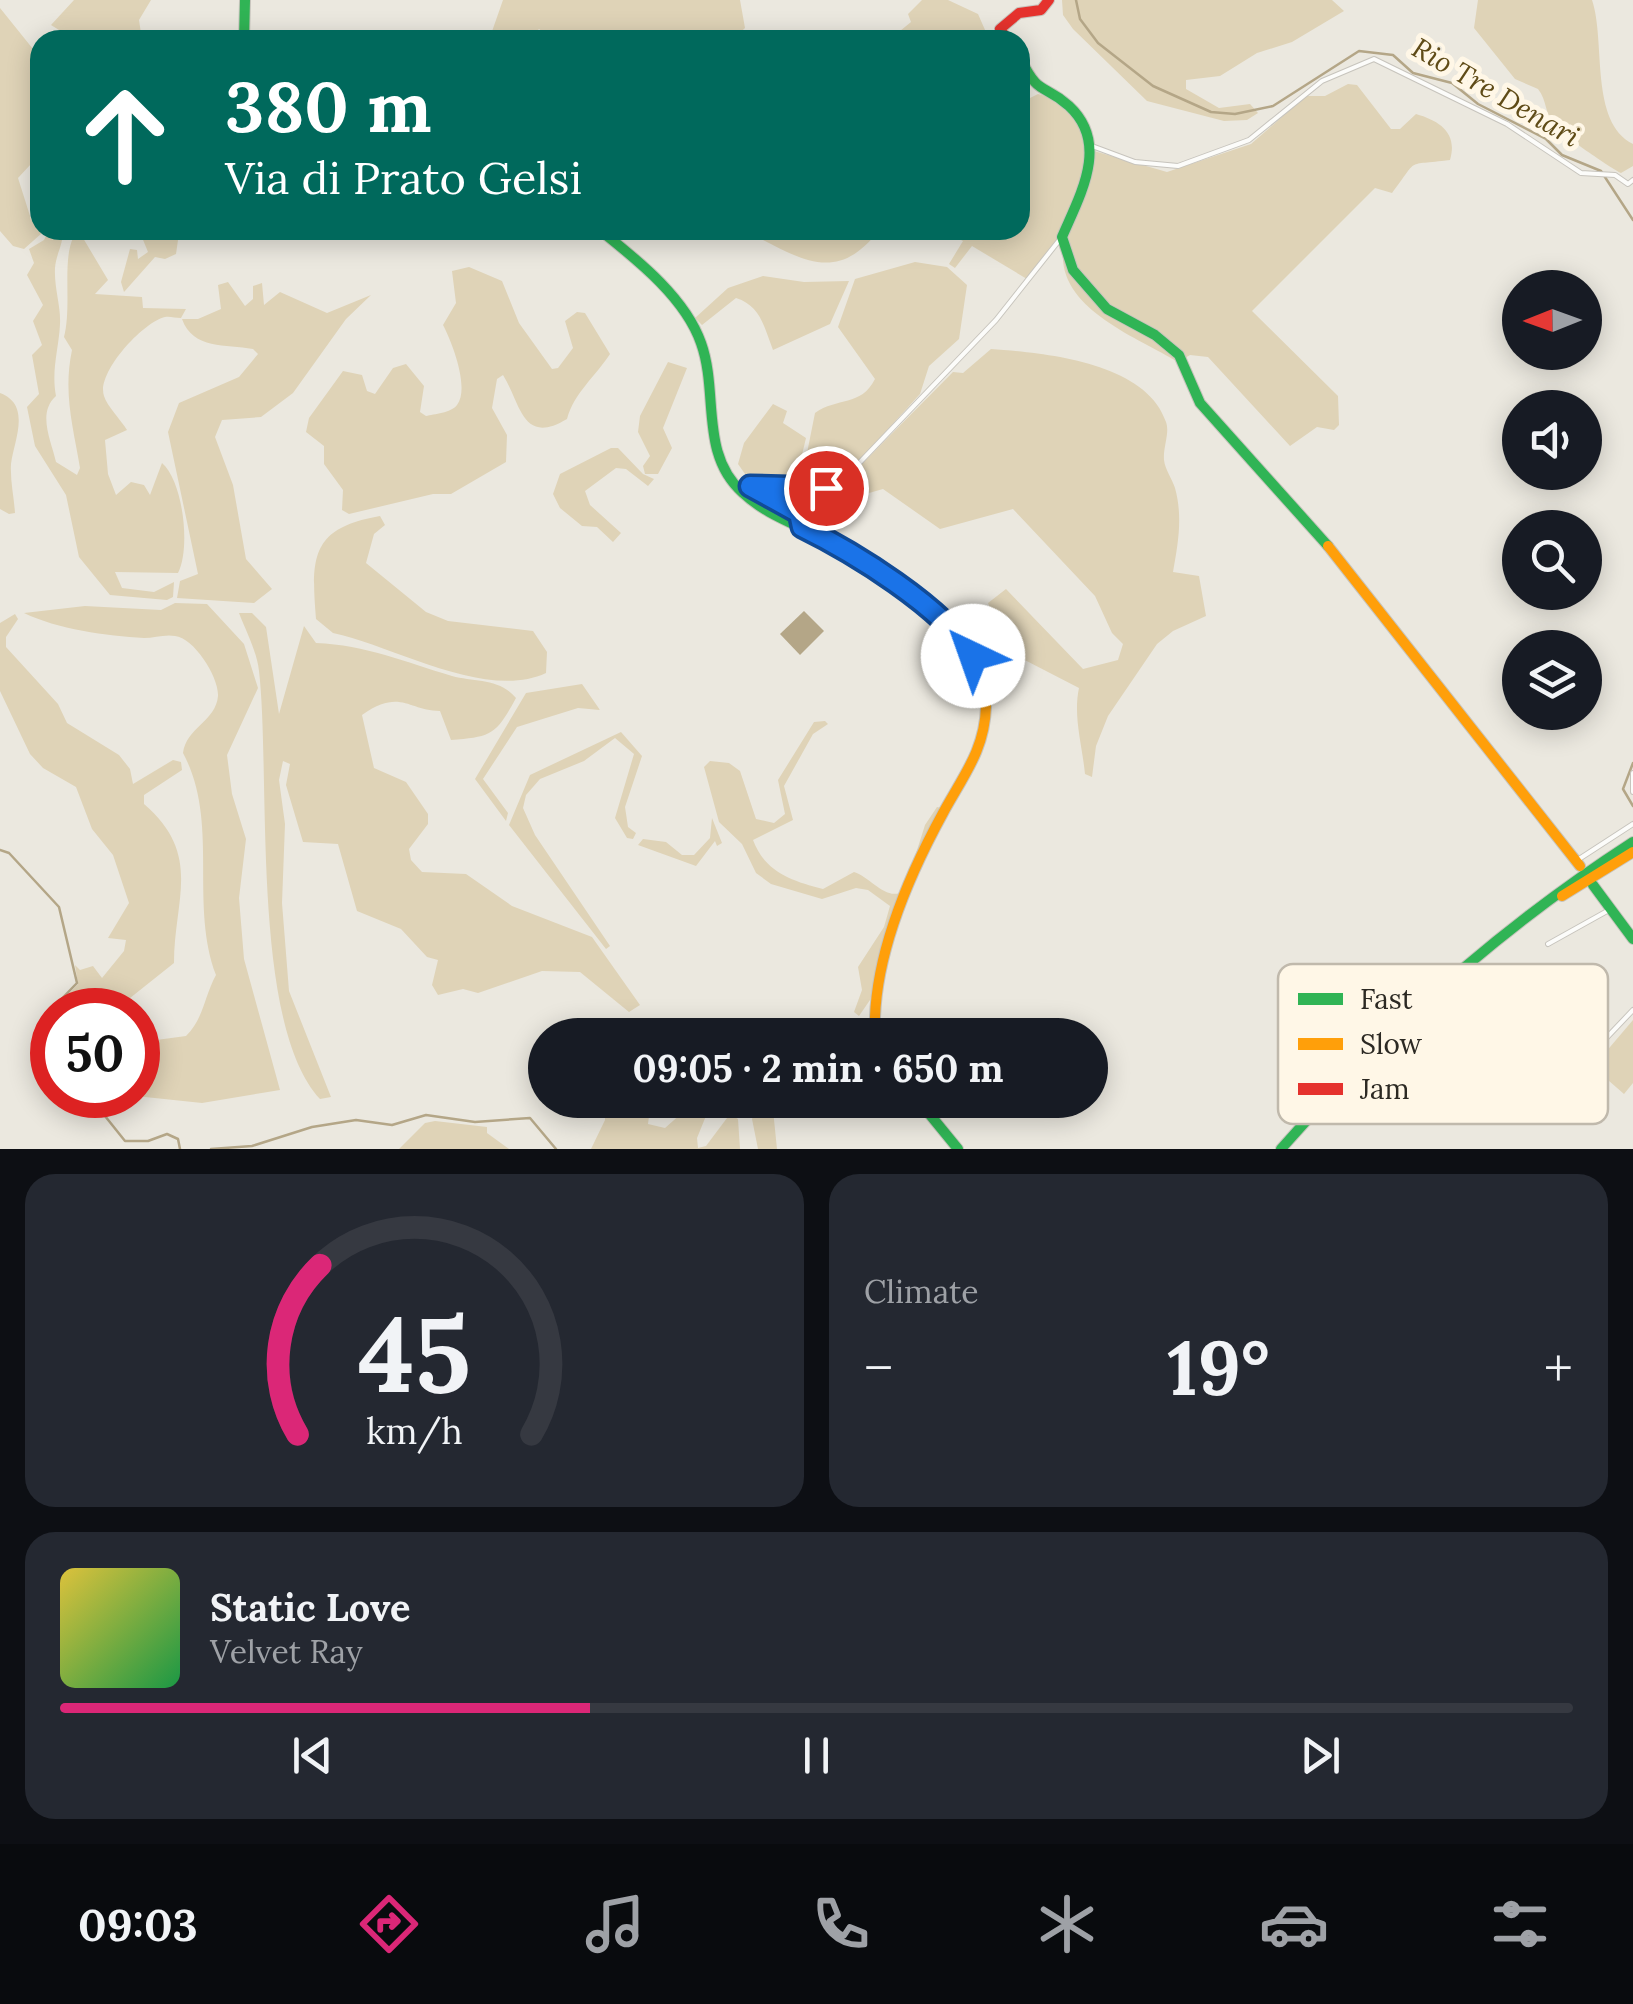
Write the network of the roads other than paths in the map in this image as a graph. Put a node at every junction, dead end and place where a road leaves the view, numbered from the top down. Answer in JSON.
{"nodes":[{"id":1,"x":245,"y":0,"type":"edge"},
{"id":2,"x":1049,"y":0,"type":"edge"},
{"id":3,"x":244,"y":30,"type":"edge"},
{"id":4,"x":1001,"y":30,"type":"edge"},
{"id":5,"x":1030,"y":78,"type":"edge"},
{"id":6,"x":1092,"y":146,"type":"junction"},
{"id":7,"x":1631,"y":182,"type":"edge"},
{"id":8,"x":1063,"y":234,"type":"junction"},
{"id":9,"x":610,"y":240,"type":"edge"},
{"id":10,"x":802,"y":527,"type":"junction"},
{"id":11,"x":1633,"y":773,"type":"edge"},
{"id":12,"x":1633,"y":792,"type":"edge"},
{"id":13,"x":1633,"y":824,"type":"edge"},
{"id":14,"x":1633,"y":846,"type":"edge"},
{"id":15,"x":1578,"y":864,"type":"joint"},
{"id":16,"x":1593,"y":884,"type":"dead end"},
{"id":17,"x":1611,"y":909,"type":"junction"},
{"id":18,"x":1633,"y":940,"type":"edge"},
{"id":19,"x":1548,"y":944,"type":"dead end"},
{"id":20,"x":1468,"y":964,"type":"edge"},
{"id":21,"x":1477,"y":964,"type":"edge"},
{"id":22,"x":1633,"y":1010,"type":"edge"},
{"id":23,"x":873,"y":1018,"type":"edge"},
{"id":24,"x":1608,"y":1036,"type":"edge"},
{"id":25,"x":933,"y":1118,"type":"edge"},
{"id":26,"x":1302,"y":1124,"type":"edge"},
{"id":27,"x":1311,"y":1124,"type":"edge"},
{"id":28,"x":958,"y":1149,"type":"edge"},
{"id":29,"x":1280,"y":1149,"type":"edge"},
{"id":30,"x":1290,"y":1149,"type":"edge"}],
"edges":[{"from":1,"to":3,"type":"main road"},
{"from":2,"to":4,"type":"main road"},
{"from":5,"to":6,"type":"main road"},
{"from":6,"to":7,"type":"street"},
{"from":6,"to":8,"type":"main road"},
{"from":8,"to":10,"type":"street"},
{"from":8,"to":15,"type":"main road"},
{"from":9,"to":10,"type":"main road"},
{"from":10,"to":23,"type":"main road"},
{"from":11,"to":12,"type":"street"},
{"from":13,"to":15,"type":"street"},
{"from":14,"to":20,"type":"main road"},
{"from":14,"to":21,"type":"main road"},
{"from":16,"to":17,"type":"main road"},
{"from":17,"to":18,"type":"main road"},
{"from":17,"to":19,"type":"street"},
{"from":22,"to":24,"type":"street"},
{"from":25,"to":28,"type":"main road"},
{"from":26,"to":29,"type":"main road"},
{"from":27,"to":30,"type":"main road"}]}
